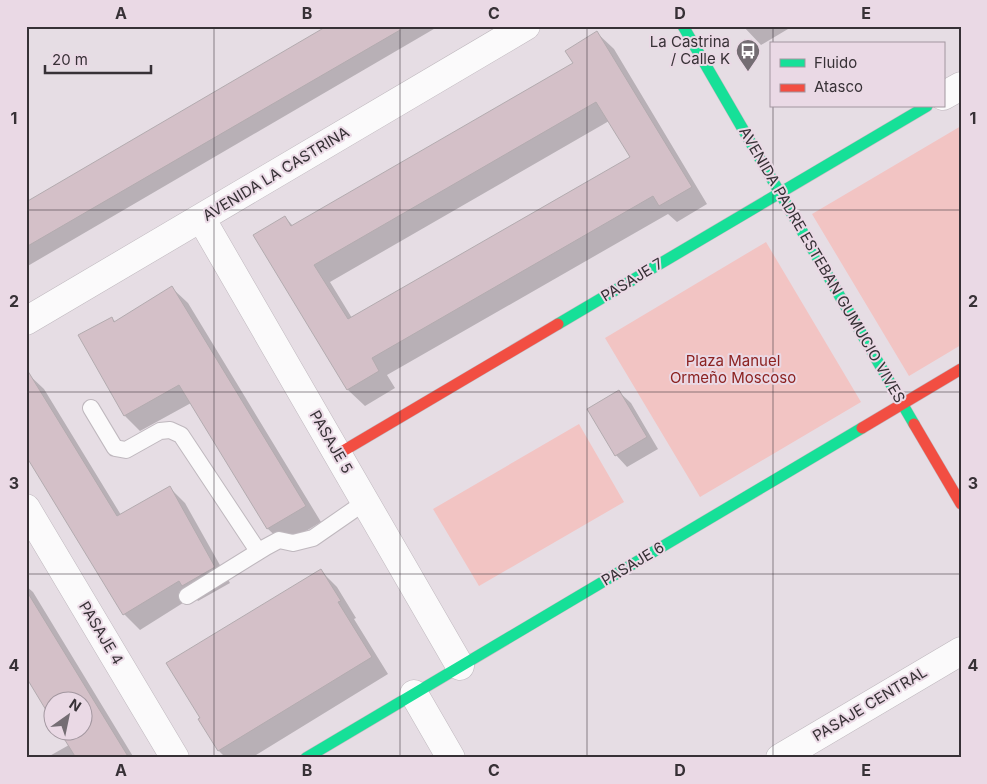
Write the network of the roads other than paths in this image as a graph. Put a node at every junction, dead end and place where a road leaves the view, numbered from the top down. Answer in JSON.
{"nodes":[{"id":1,"x":526,"y":26,"type":"edge"},
{"id":2,"x":683,"y":26,"type":"edge"},
{"id":3,"x":961,"y":86,"type":"edge"},
{"id":4,"x":944,"y":95,"type":"edge"},
{"id":5,"x":923,"y":108,"type":"edge"},
{"id":6,"x":780,"y":193,"type":"junction"},
{"id":7,"x":202,"y":218,"type":"junction"},
{"id":8,"x":26,"y":321,"type":"edge"},
{"id":9,"x":961,"y":369,"type":"edge"},
{"id":10,"x":902,"y":404,"type":"junction"},
{"id":11,"x":91,"y":408,"type":"dead end"},
{"id":12,"x":338,"y":454,"type":"junction"},
{"id":13,"x":365,"y":502,"type":"junction"},
{"id":14,"x":961,"y":504,"type":"edge"},
{"id":15,"x":26,"y":508,"type":"edge"},
{"id":16,"x":33,"y":536,"type":"edge"},
{"id":17,"x":258,"y":551,"type":"junction"},
{"id":18,"x":187,"y":596,"type":"dead end"},
{"id":19,"x":961,"y":651,"type":"edge"},
{"id":20,"x":460,"y":666,"type":"junction"},
{"id":21,"x":414,"y":694,"type":"junction"},
{"id":22,"x":175,"y":758,"type":"edge"},
{"id":23,"x":306,"y":758,"type":"edge"},
{"id":24,"x":451,"y":758,"type":"edge"},
{"id":25,"x":780,"y":758,"type":"edge"}],
"edges":[{"from":1,"to":7,"type":"street","name":"AVENIDA LA CASTRINA"},
{"from":2,"to":6,"type":"street","name":"AVENIDA PADRE ESTEBAN GUMUCIO VIVES"},
{"from":3,"to":4,"type":"street"},
{"from":5,"to":6,"type":"street","name":"PASAJE 7"},
{"from":6,"to":10,"type":"street","name":"AVENIDA PADRE ESTEBAN GUMUCIO VIVES"},
{"from":6,"to":12,"type":"street","name":"PASAJE 7"},
{"from":7,"to":8,"type":"street","name":"AVENIDA LA CASTRINA"},
{"from":7,"to":12,"type":"street","name":"PASAJE 5"},
{"from":9,"to":10,"type":"street","name":"PASAJE 6"},
{"from":10,"to":14,"type":"street","name":"AVENIDA PADRE ESTEBAN GUMUCIO VIVES"},
{"from":10,"to":20,"type":"street","name":"PASAJE 6"},
{"from":11,"to":17,"type":"lane"},
{"from":12,"to":13,"type":"street","name":"PASAJE 5"},
{"from":13,"to":17,"type":"lane"},
{"from":13,"to":20,"type":"street","name":"PASAJE 5"},
{"from":15,"to":16,"type":"street","name":"PASAJE 4"},
{"from":16,"to":22,"type":"street","name":"PASAJE 4"},
{"from":17,"to":18,"type":"lane"},
{"from":19,"to":25,"type":"street","name":"PASAJE CENTRAL"},
{"from":20,"to":21,"type":"street","name":"PASAJE 6"},
{"from":21,"to":23,"type":"street","name":"PASAJE 6"},
{"from":21,"to":24,"type":"street"}]}
